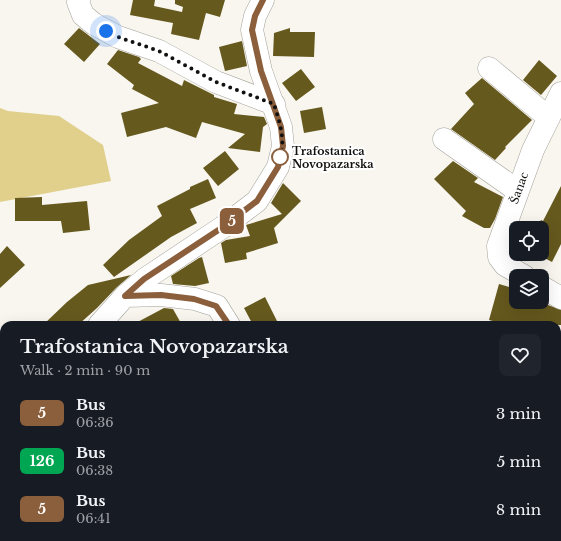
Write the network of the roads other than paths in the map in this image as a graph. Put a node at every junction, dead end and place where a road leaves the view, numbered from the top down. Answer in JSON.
{"nodes":[{"id":1,"x":79,"y":0,"type":"edge"},
{"id":2,"x":263,"y":0,"type":"edge"},
{"id":3,"x":489,"y":68,"type":"dead end"},
{"id":4,"x":561,"y":93,"type":"edge"},
{"id":5,"x":274,"y":104,"type":"junction"},
{"id":6,"x":549,"y":118,"type":"junction"},
{"id":7,"x":444,"y":139,"type":"dead end"},
{"id":8,"x":518,"y":191,"type":"junction"},
{"id":9,"x":512,"y":269,"type":"edge"},
{"id":10,"x":549,"y":291,"type":"edge"},
{"id":11,"x":125,"y":296,"type":"junction"},
{"id":12,"x":561,"y":298,"type":"edge"},
{"id":13,"x":103,"y":321,"type":"edge"},
{"id":14,"x":226,"y":321,"type":"edge"}],
"edges":[{"from":1,"to":5,"type":"street"},
{"from":2,"to":5,"type":"street"},
{"from":3,"to":6,"type":"street"},
{"from":4,"to":6,"type":"street","name":"Šanac"},
{"from":5,"to":11,"type":"street"},
{"from":6,"to":8,"type":"street","name":"Šanac"},
{"from":7,"to":8,"type":"street"},
{"from":8,"to":9,"type":"street","name":"Šanac"},
{"from":10,"to":12,"type":"street"},
{"from":11,"to":13,"type":"street"},
{"from":11,"to":14,"type":"street"}]}
